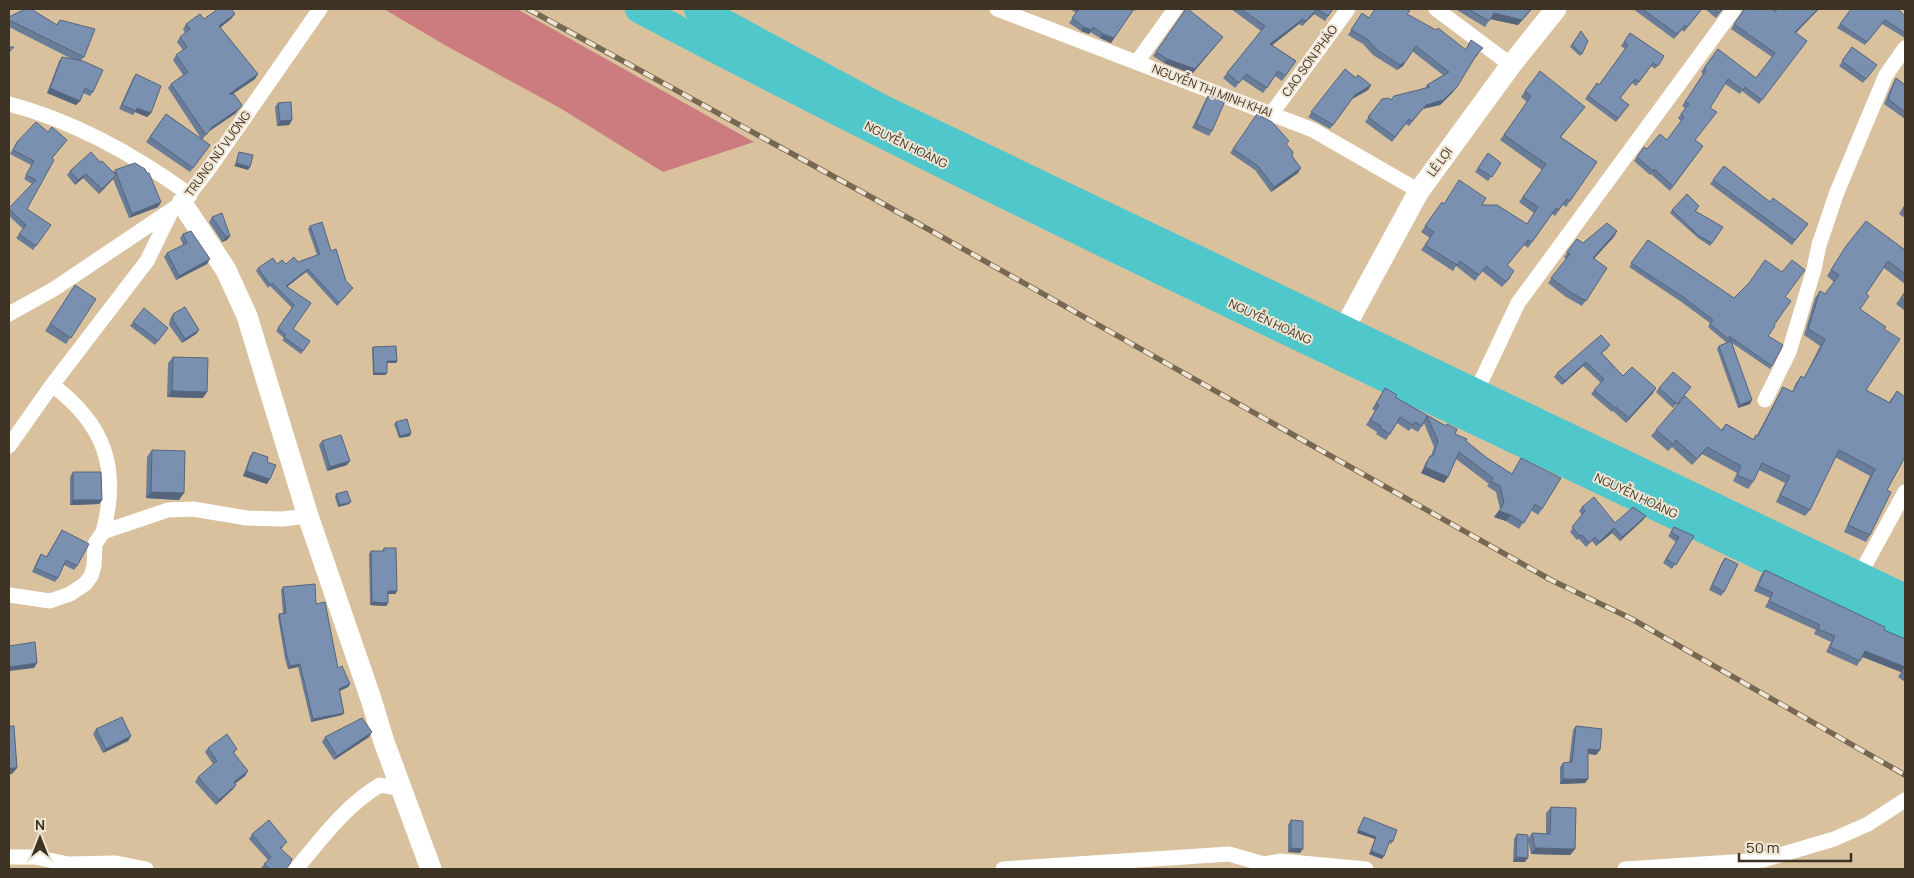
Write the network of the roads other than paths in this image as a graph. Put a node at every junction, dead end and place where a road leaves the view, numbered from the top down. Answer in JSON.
{"nodes":[{"id":1,"x":320,"y":9,"type":"edge"},
{"id":2,"x":639,"y":9,"type":"edge"},
{"id":3,"x":698,"y":9,"type":"edge"},
{"id":4,"x":997,"y":9,"type":"edge"},
{"id":5,"x":1175,"y":9,"type":"edge"},
{"id":6,"x":1348,"y":9,"type":"edge"},
{"id":7,"x":1436,"y":9,"type":"edge"},
{"id":8,"x":1556,"y":9,"type":"edge"},
{"id":9,"x":1734,"y":9,"type":"edge"},
{"id":10,"x":1905,"y":48,"type":"edge"},
{"id":11,"x":1137,"y":62,"type":"junction"},
{"id":12,"x":1511,"y":65,"type":"junction"},
{"id":13,"x":9,"y":104,"type":"edge"},
{"id":14,"x":1272,"y":113,"type":"junction"},
{"id":15,"x":1419,"y":191,"type":"junction"},
{"id":16,"x":181,"y":203,"type":"junction"},
{"id":17,"x":9,"y":314,"type":"edge"},
{"id":18,"x":1344,"y":329,"type":"junction"},
{"id":19,"x":52,"y":385,"type":"junction"},
{"id":20,"x":1476,"y":392,"type":"junction"},
{"id":21,"x":1765,"y":400,"type":"dead end"},
{"id":22,"x":9,"y":446,"type":"edge"},
{"id":23,"x":1905,"y":492,"type":"edge"},
{"id":24,"x":1702,"y":515,"type":"junction"},
{"id":25,"x":308,"y":516,"type":"junction"},
{"id":26,"x":103,"y":532,"type":"junction"},
{"id":27,"x":1859,"y":576,"type":"junction"},
{"id":28,"x":9,"y":595,"type":"edge"},
{"id":29,"x":1905,"y":598,"type":"edge"},
{"id":30,"x":1905,"y":626,"type":"edge"},
{"id":31,"x":401,"y":789,"type":"junction"},
{"id":32,"x":1905,"y":800,"type":"edge"},
{"id":33,"x":9,"y":858,"type":"edge"},
{"id":34,"x":1263,"y":867,"type":"edge"},
{"id":35,"x":146,"y":869,"type":"edge"},
{"id":36,"x":296,"y":869,"type":"edge"},
{"id":37,"x":431,"y":869,"type":"edge"},
{"id":38,"x":1003,"y":869,"type":"edge"},
{"id":39,"x":1366,"y":869,"type":"edge"},
{"id":40,"x":1625,"y":869,"type":"edge"}],
"edges":[{"from":1,"to":16,"type":"street","name":"TRƯNG NỮ VƯƠNG"},
{"from":2,"to":24,"type":"highway","name":"NGUYỄN HOÀNG"},
{"from":3,"to":18,"type":"highway","name":"NGUYỄN HOÀNG"},
{"from":4,"to":11,"type":"street","name":"NGUYỄN THỊ MINH KHAI"},
{"from":5,"to":11,"type":"street"},
{"from":6,"to":14,"type":"street","name":"CAO SƠN PHÁO"},
{"from":7,"to":12,"type":"street"},
{"from":8,"to":12,"type":"street","name":"LÊ LỢI"},
{"from":9,"to":20,"type":"street"},
{"from":10,"to":21,"type":"street"},
{"from":11,"to":14,"type":"street","name":"NGUYỄN THỊ MINH KHAI"},
{"from":12,"to":15,"type":"street","name":"LÊ LỢI"},
{"from":13,"to":16,"type":"street"},
{"from":14,"to":15,"type":"street","name":"NGUYỄN THỊ MINH KHAI"},
{"from":15,"to":18,"type":"street","name":"LÊ LỢI"},
{"from":16,"to":17,"type":"street","name":"TRƯNG NỮ VƯƠNG"},
{"from":16,"to":19,"type":"street"},
{"from":16,"to":25,"type":"street"},
{"from":18,"to":20,"type":"highway","name":"NGUYỄN HOÀNG"},
{"from":19,"to":22,"type":"street"},
{"from":19,"to":26,"type":"street"},
{"from":20,"to":24,"type":"highway","name":"NGUYỄN HOÀNG"},
{"from":23,"to":27,"type":"street"},
{"from":24,"to":27,"type":"highway","name":"NGUYỄN HOÀNG"},
{"from":24,"to":30,"type":"highway","name":"NGUYỄN HOÀNG"},
{"from":25,"to":26,"type":"street"},
{"from":25,"to":31,"type":"street"},
{"from":26,"to":28,"type":"street"},
{"from":27,"to":29,"type":"highway","name":"NGUYỄN HOÀNG"},
{"from":31,"to":36,"type":"street"},
{"from":31,"to":37,"type":"street"},
{"from":32,"to":40,"type":"street"},
{"from":33,"to":35,"type":"street"},
{"from":34,"to":38,"type":"street"},
{"from":34,"to":39,"type":"street"}]}
